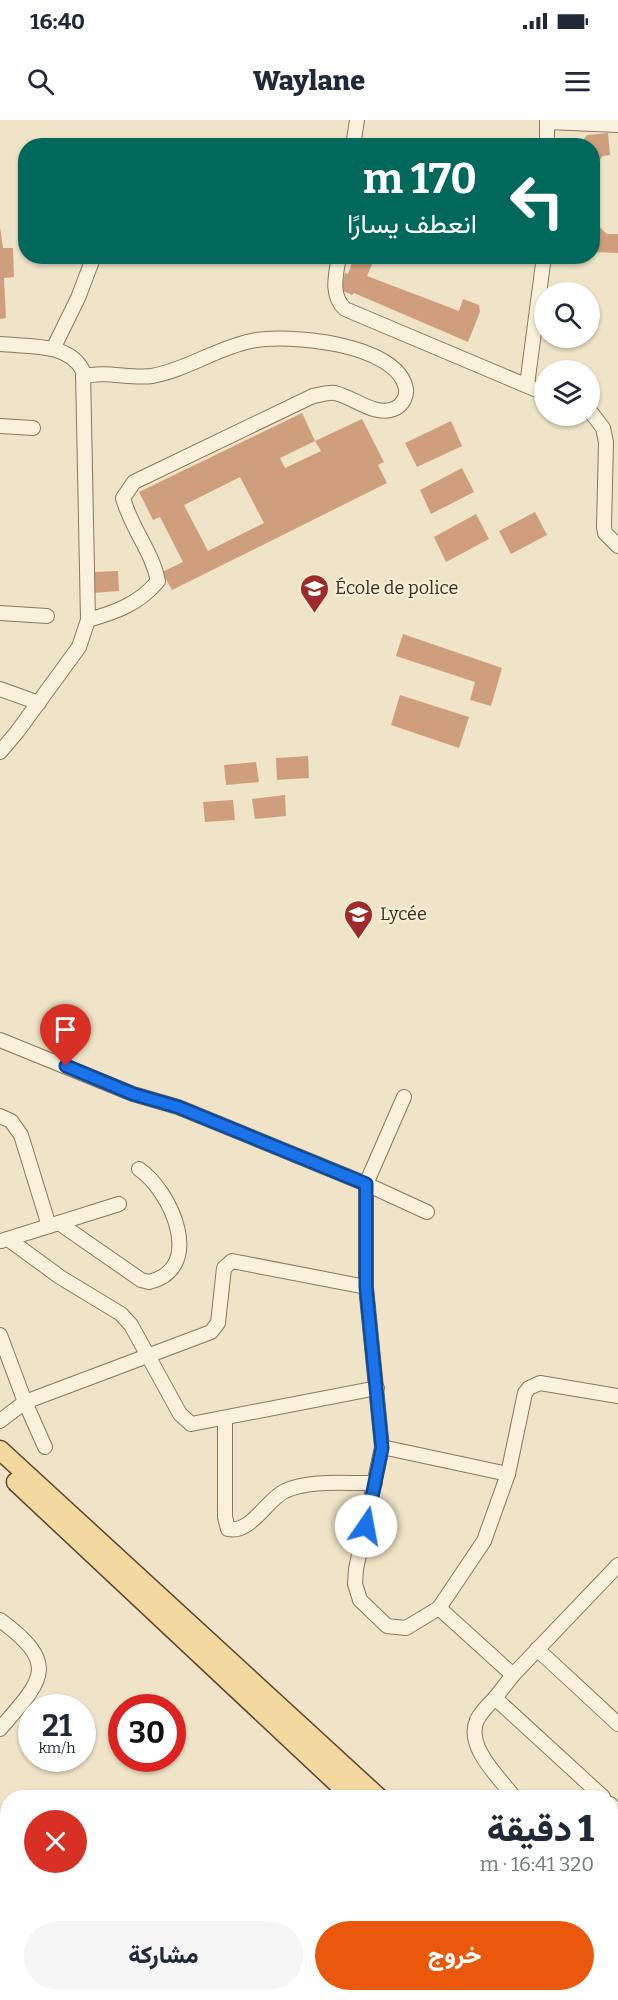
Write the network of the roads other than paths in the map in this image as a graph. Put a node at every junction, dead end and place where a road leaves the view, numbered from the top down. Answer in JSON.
{"nodes":[{"id":1,"x":357,"y":120,"type":"edge"},
{"id":2,"x":547,"y":121,"type":"edge"},
{"id":3,"x":618,"y":124,"type":"edge"},
{"id":4,"x":355,"y":138,"type":"edge"},
{"id":5,"x":547,"y":138,"type":"edge"},
{"id":6,"x":91,"y":264,"type":"edge"},
{"id":7,"x":338,"y":264,"type":"edge"},
{"id":8,"x":543,"y":264,"type":"edge"},
{"id":9,"x":0,"y":344,"type":"edge"},
{"id":10,"x":53,"y":349,"type":"junction"},
{"id":11,"x":83,"y":374,"type":"junction"},
{"id":12,"x":527,"y":385,"type":"junction"},
{"id":13,"x":534,"y":388,"type":"edge"},
{"id":14,"x":600,"y":424,"type":"edge"},
{"id":15,"x":0,"y":426,"type":"edge"},
{"id":16,"x":33,"y":428,"type":"dead end"},
{"id":17,"x":618,"y":546,"type":"edge"},
{"id":18,"x":0,"y":613,"type":"edge"},
{"id":19,"x":47,"y":615,"type":"dead end"},
{"id":20,"x":88,"y":620,"type":"junction"},
{"id":21,"x":0,"y":689,"type":"edge"},
{"id":22,"x":39,"y":703,"type":"junction"},
{"id":23,"x":0,"y":752,"type":"edge"},
{"id":24,"x":0,"y":1040,"type":"edge"},
{"id":25,"x":404,"y":1097,"type":"dead end"},
{"id":26,"x":0,"y":1116,"type":"edge"},
{"id":27,"x":139,"y":1169,"type":"dead end"},
{"id":28,"x":366,"y":1184,"type":"junction"},
{"id":29,"x":119,"y":1204,"type":"dead end"},
{"id":30,"x":427,"y":1212,"type":"dead end"},
{"id":31,"x":54,"y":1224,"type":"junction"},
{"id":32,"x":4,"y":1241,"type":"edge"},
{"id":33,"x":366,"y":1287,"type":"junction"},
{"id":34,"x":0,"y":1335,"type":"edge"},
{"id":35,"x":148,"y":1357,"type":"junction"},
{"id":36,"x":377,"y":1388,"type":"junction"},
{"id":37,"x":618,"y":1396,"type":"edge"},
{"id":38,"x":25,"y":1402,"type":"junction"},
{"id":39,"x":225,"y":1419,"type":"junction"},
{"id":40,"x":0,"y":1421,"type":"edge"},
{"id":41,"x":45,"y":1447,"type":"dead end"},
{"id":42,"x":382,"y":1448,"type":"junction"},
{"id":43,"x":0,"y":1450,"type":"edge"},
{"id":44,"x":0,"y":1467,"type":"edge"},
{"id":45,"x":508,"y":1474,"type":"junction"},
{"id":46,"x":375,"y":1483,"type":"junction"},
{"id":47,"x":618,"y":1565,"type":"edge"},
{"id":48,"x":439,"y":1608,"type":"junction"},
{"id":49,"x":0,"y":1620,"type":"edge"},
{"id":50,"x":537,"y":1649,"type":"junction"},
{"id":51,"x":513,"y":1675,"type":"junction"},
{"id":52,"x":495,"y":1698,"type":"junction"},
{"id":53,"x":618,"y":1724,"type":"edge"},
{"id":54,"x":0,"y":1729,"type":"edge"},
{"id":55,"x":345,"y":1790,"type":"edge"},
{"id":56,"x":370,"y":1790,"type":"edge"},
{"id":57,"x":509,"y":1790,"type":"edge"},
{"id":58,"x":595,"y":1790,"type":"edge"}],
"edges":[{"from":1,"to":4,"type":"street"},
{"from":2,"to":3,"type":"street"},
{"from":2,"to":5,"type":"street"},
{"from":6,"to":10,"type":"street"},
{"from":7,"to":12,"type":"street"},
{"from":8,"to":12,"type":"street"},
{"from":9,"to":10,"type":"street"},
{"from":10,"to":11,"type":"street"},
{"from":11,"to":20,"type":"street"},
{"from":11,"to":20,"type":"street"},
{"from":12,"to":13,"type":"street"},
{"from":14,"to":17,"type":"street"},
{"from":15,"to":16,"type":"street"},
{"from":18,"to":19,"type":"street"},
{"from":20,"to":22,"type":"street"},
{"from":21,"to":22,"type":"street"},
{"from":22,"to":23,"type":"street"},
{"from":24,"to":28,"type":"street"},
{"from":25,"to":28,"type":"street"},
{"from":26,"to":31,"type":"street"},
{"from":27,"to":31,"type":"street"},
{"from":28,"to":30,"type":"street"},
{"from":28,"to":33,"type":"street"},
{"from":29,"to":31,"type":"street"},
{"from":31,"to":32,"type":"street"},
{"from":32,"to":35,"type":"street"},
{"from":33,"to":35,"type":"street"},
{"from":33,"to":36,"type":"street"},
{"from":34,"to":38,"type":"street"},
{"from":35,"to":38,"type":"street"},
{"from":35,"to":39,"type":"street"},
{"from":36,"to":39,"type":"street"},
{"from":36,"to":42,"type":"street"},
{"from":37,"to":45,"type":"street"},
{"from":38,"to":40,"type":"street"},
{"from":38,"to":41,"type":"street"},
{"from":39,"to":46,"type":"street"},
{"from":42,"to":45,"type":"street"},
{"from":42,"to":46,"type":"street"},
{"from":43,"to":56,"type":"main road"},
{"from":44,"to":55,"type":"main road"},
{"from":45,"to":48,"type":"street"},
{"from":46,"to":48,"type":"street"},
{"from":47,"to":50,"type":"street"},
{"from":48,"to":51,"type":"street"},
{"from":49,"to":54,"type":"street"},
{"from":50,"to":51,"type":"street"},
{"from":50,"to":53,"type":"street"},
{"from":51,"to":52,"type":"street"},
{"from":52,"to":57,"type":"street"},
{"from":52,"to":58,"type":"street"}]}
